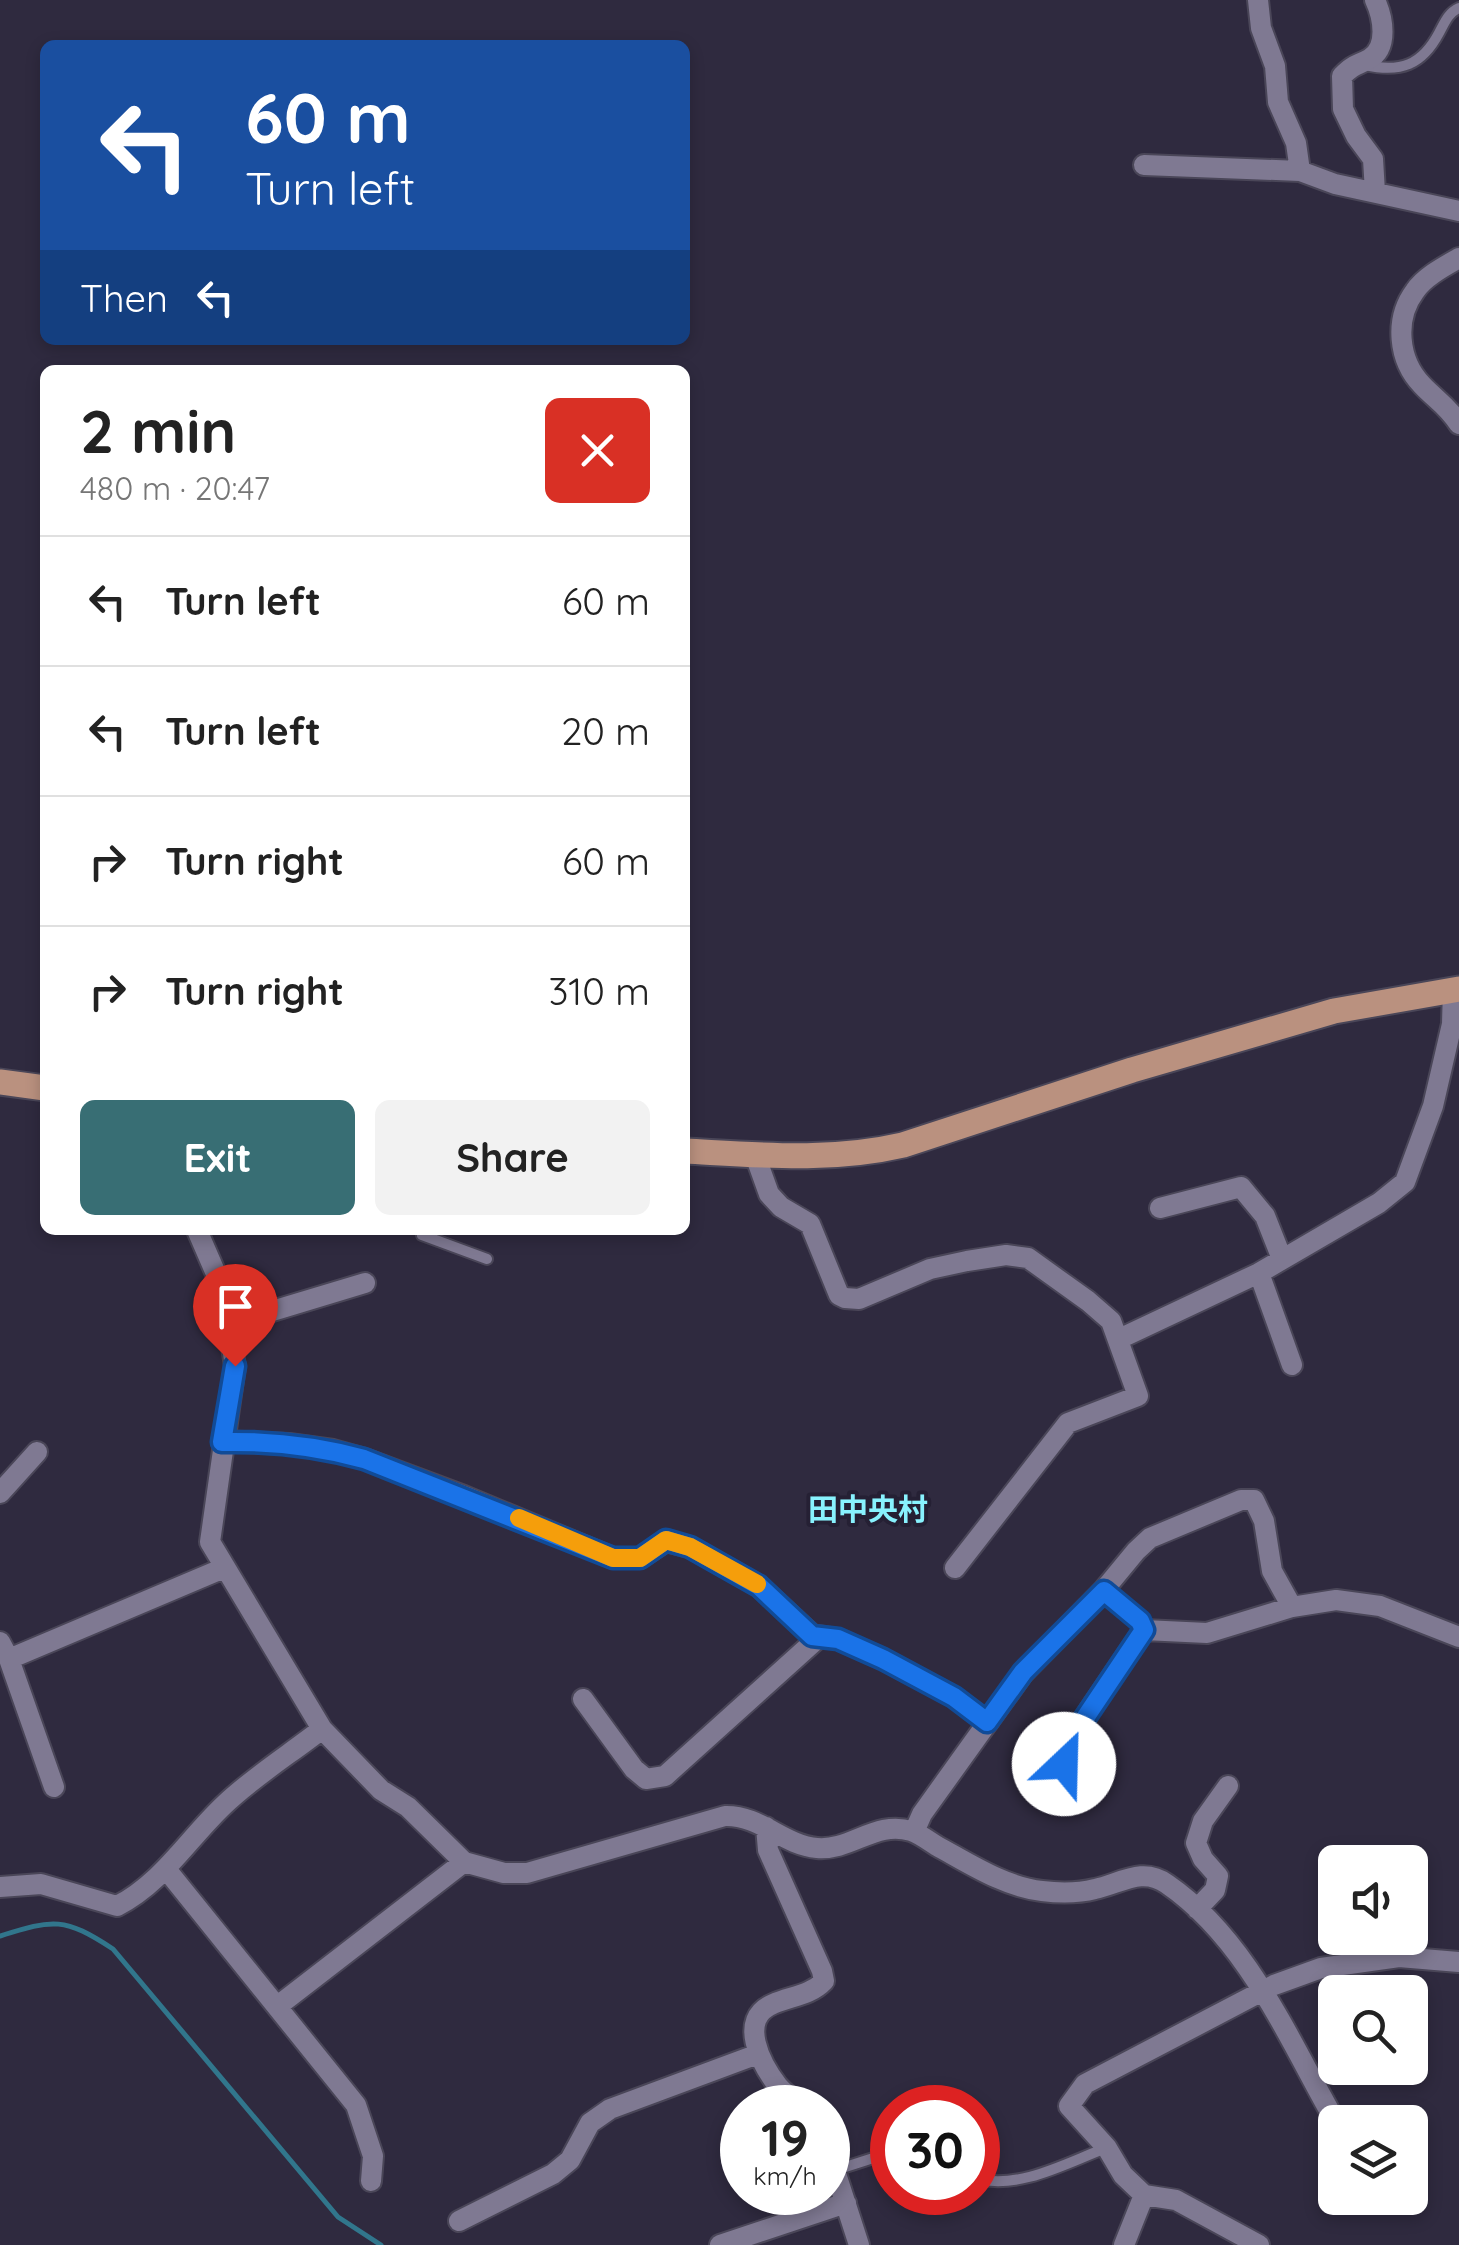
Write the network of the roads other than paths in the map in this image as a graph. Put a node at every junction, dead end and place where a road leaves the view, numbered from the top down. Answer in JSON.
{"nodes":[{"id":1,"x":1258,"y":0,"type":"edge"},
{"id":2,"x":1375,"y":0,"type":"edge"},
{"id":3,"x":1459,"y":8,"type":"edge"},
{"id":4,"x":1354,"y":63,"type":"junction"},
{"id":5,"x":1144,"y":165,"type":"dead end"},
{"id":6,"x":1300,"y":170,"type":"junction"},
{"id":7,"x":1375,"y":192,"type":"junction"},
{"id":8,"x":1459,"y":211,"type":"edge"},
{"id":9,"x":1459,"y":258,"type":"edge"},
{"id":10,"x":1459,"y":424,"type":"edge"},
{"id":11,"x":1456,"y":989,"type":"edge"},
{"id":12,"x":0,"y":1082,"type":"edge"},
{"id":13,"x":40,"y":1087,"type":"edge"},
{"id":14,"x":690,"y":1151,"type":"edge"},
{"id":15,"x":755,"y":1155,"type":"junction"},
{"id":16,"x":1160,"y":1208,"type":"dead end"},
{"id":17,"x":199,"y":1235,"type":"edge"},
{"id":18,"x":425,"y":1235,"type":"edge"},
{"id":19,"x":486,"y":1259,"type":"dead end"},
{"id":20,"x":1282,"y":1260,"type":"junction"},
{"id":21,"x":1259,"y":1272,"type":"junction"},
{"id":22,"x":364,"y":1282,"type":"dead end"},
{"id":23,"x":229,"y":1324,"type":"junction"},
{"id":24,"x":1119,"y":1339,"type":"junction"},
{"id":25,"x":1292,"y":1365,"type":"dead end"},
{"id":26,"x":222,"y":1442,"type":"junction"},
{"id":27,"x":37,"y":1452,"type":"dead end"},
{"id":28,"x":0,"y":1493,"type":"edge"},
{"id":29,"x":224,"y":1568,"type":"junction"},
{"id":30,"x":954,"y":1568,"type":"dead end"},
{"id":31,"x":1104,"y":1591,"type":"junction"},
{"id":32,"x":1292,"y":1607,"type":"junction"},
{"id":33,"x":1144,"y":1630,"type":"junction"},
{"id":34,"x":1459,"y":1636,"type":"edge"},
{"id":35,"x":818,"y":1638,"type":"junction"},
{"id":36,"x":5,"y":1651,"type":"edge"},
{"id":37,"x":583,"y":1699,"type":"dead end"},
{"id":38,"x":987,"y":1722,"type":"junction"},
{"id":39,"x":322,"y":1729,"type":"junction"},
{"id":40,"x":1064,"y":1764,"type":"dead end"},
{"id":41,"x":54,"y":1786,"type":"dead end"},
{"id":42,"x":1228,"y":1786,"type":"dead end"},
{"id":43,"x":766,"y":1827,"type":"junction"},
{"id":44,"x":914,"y":1832,"type":"junction"},
{"id":45,"x":464,"y":1862,"type":"junction"},
{"id":46,"x":166,"y":1869,"type":"junction"},
{"id":47,"x":0,"y":1887,"type":"edge"},
{"id":48,"x":1197,"y":1909,"type":"junction"},
{"id":49,"x":1459,"y":1962,"type":"edge"},
{"id":50,"x":1263,"y":1992,"type":"junction"},
{"id":51,"x":278,"y":2006,"type":"junction"},
{"id":52,"x":758,"y":2054,"type":"junction"},
{"id":53,"x":778,"y":2085,"type":"edge"},
{"id":54,"x":1326,"y":2105,"type":"edge"},
{"id":55,"x":1106,"y":2148,"type":"junction"},
{"id":56,"x":370,"y":2181,"type":"dead end"},
{"id":57,"x":1000,"y":2181,"type":"edge"},
{"id":58,"x":1144,"y":2195,"type":"junction"},
{"id":59,"x":810,"y":2215,"type":"edge"},
{"id":60,"x":850,"y":2215,"type":"edge"},
{"id":61,"x":460,"y":2221,"type":"dead end"},
{"id":62,"x":720,"y":2245,"type":"edge"},
{"id":63,"x":859,"y":2245,"type":"edge"},
{"id":64,"x":1124,"y":2245,"type":"edge"},
{"id":65,"x":1259,"y":2245,"type":"edge"}],
"edges":[{"from":1,"to":6,"type":"street"},
{"from":2,"to":4,"type":"street"},
{"from":3,"to":4,"type":"lane"},
{"from":4,"to":7,"type":"street"},
{"from":5,"to":6,"type":"street"},
{"from":6,"to":7,"type":"street"},
{"from":7,"to":8,"type":"street"},
{"from":9,"to":10,"type":"street"},
{"from":11,"to":15,"type":"main road"},
{"from":11,"to":20,"type":"street"},
{"from":12,"to":13,"type":"main road"},
{"from":14,"to":15,"type":"main road"},
{"from":15,"to":24,"type":"street"},
{"from":16,"to":20,"type":"street"},
{"from":17,"to":23,"type":"street"},
{"from":18,"to":19,"type":"lane"},
{"from":20,"to":21,"type":"street"},
{"from":21,"to":24,"type":"street"},
{"from":21,"to":25,"type":"street"},
{"from":22,"to":23,"type":"street"},
{"from":23,"to":26,"type":"street"},
{"from":24,"to":30,"type":"street"},
{"from":26,"to":29,"type":"street"},
{"from":26,"to":35,"type":"street"},
{"from":27,"to":28,"type":"street"},
{"from":29,"to":36,"type":"street"},
{"from":29,"to":39,"type":"street"},
{"from":31,"to":32,"type":"street"},
{"from":31,"to":33,"type":"lane"},
{"from":31,"to":38,"type":"street"},
{"from":32,"to":33,"type":"street"},
{"from":32,"to":34,"type":"street"},
{"from":33,"to":40,"type":"street"},
{"from":35,"to":37,"type":"street"},
{"from":35,"to":38,"type":"street"},
{"from":36,"to":41,"type":"street"},
{"from":38,"to":44,"type":"street"},
{"from":39,"to":45,"type":"street"},
{"from":39,"to":46,"type":"street"},
{"from":42,"to":48,"type":"street"},
{"from":43,"to":44,"type":"street"},
{"from":43,"to":45,"type":"street"},
{"from":43,"to":52,"type":"street"},
{"from":44,"to":48,"type":"street"},
{"from":45,"to":51,"type":"street"},
{"from":46,"to":47,"type":"street"},
{"from":46,"to":51,"type":"street"},
{"from":48,"to":50,"type":"street"},
{"from":49,"to":50,"type":"street"},
{"from":50,"to":54,"type":"street"},
{"from":50,"to":55,"type":"street"},
{"from":51,"to":56,"type":"street"},
{"from":52,"to":53,"type":"street"},
{"from":52,"to":61,"type":"street"},
{"from":55,"to":57,"type":"lane"},
{"from":55,"to":58,"type":"street"},
{"from":58,"to":64,"type":"street"},
{"from":58,"to":65,"type":"street"},
{"from":59,"to":62,"type":"street"},
{"from":60,"to":63,"type":"street"}]}
